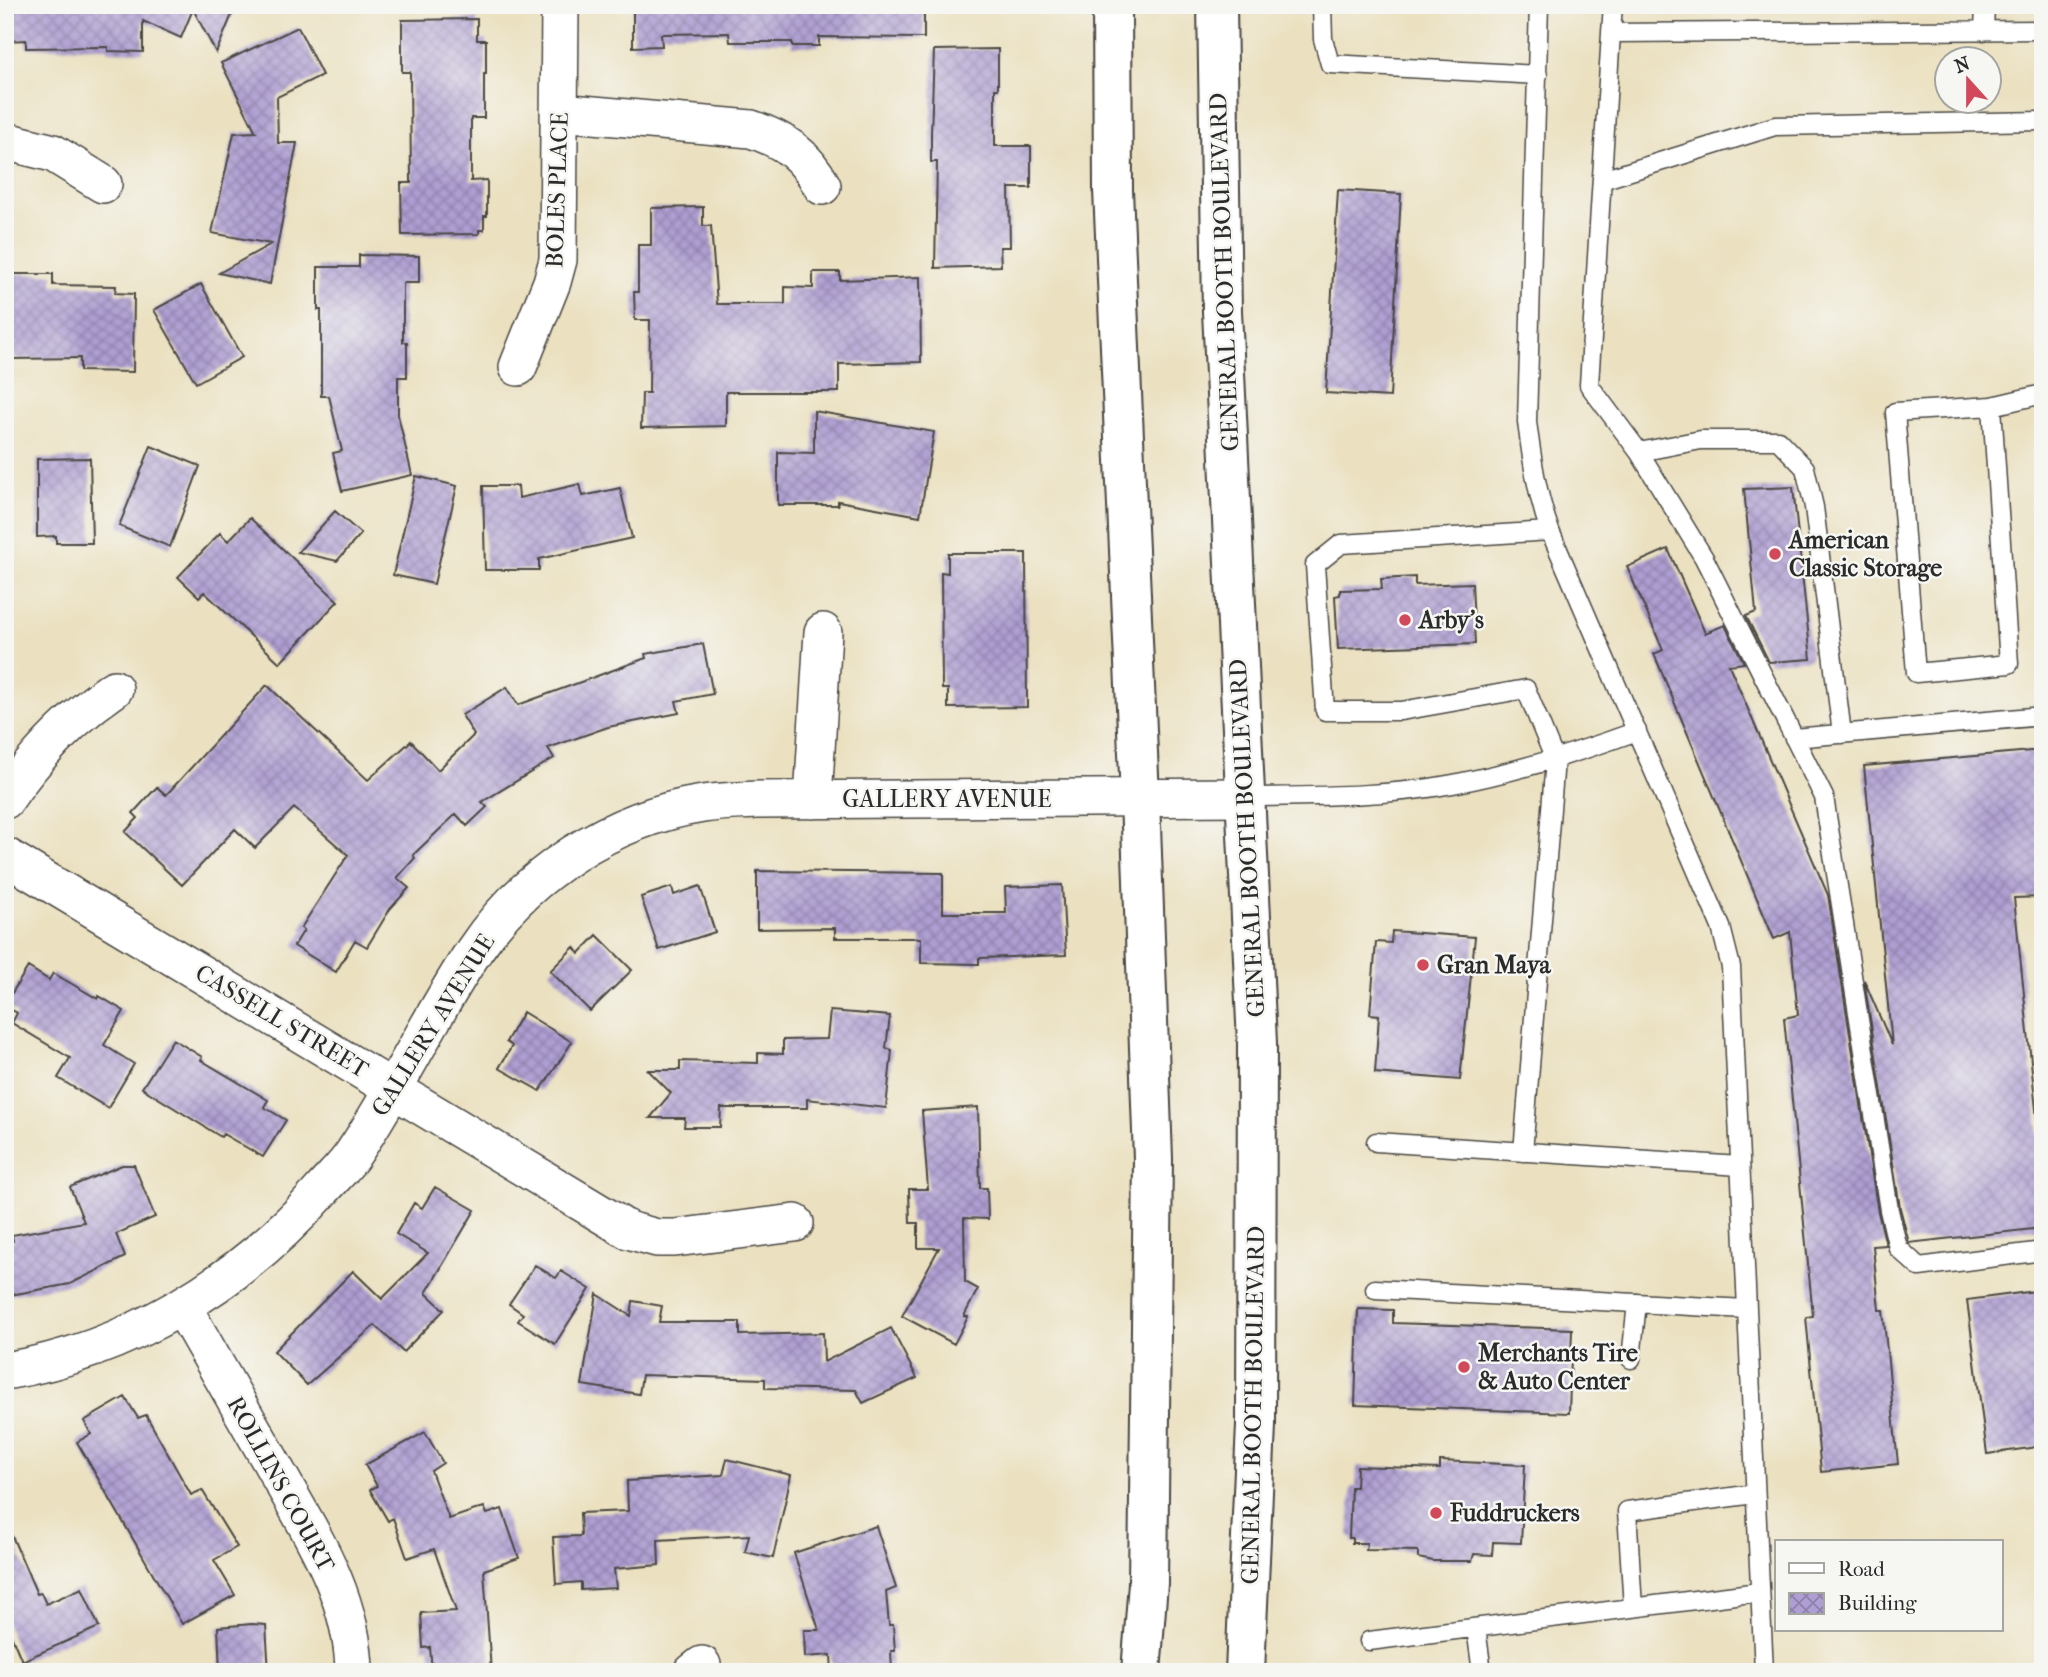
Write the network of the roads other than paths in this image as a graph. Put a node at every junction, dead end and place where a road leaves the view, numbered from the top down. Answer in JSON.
{"nodes":[{"id":1,"x":560,"y":5,"type":"edge"},
{"id":2,"x":1112,"y":5,"type":"edge"},
{"id":3,"x":1217,"y":5,"type":"edge"},
{"id":4,"x":1322,"y":5,"type":"edge"},
{"id":5,"x":1539,"y":5,"type":"edge"},
{"id":6,"x":1613,"y":5,"type":"edge"},
{"id":7,"x":1985,"y":5,"type":"edge"},
{"id":8,"x":2043,"y":30,"type":"edge"},
{"id":9,"x":1984,"y":31,"type":"junction"},
{"id":10,"x":1611,"y":33,"type":"junction"},
{"id":11,"x":1538,"y":75,"type":"junction"},
{"id":12,"x":560,"y":112,"type":"junction"},
{"id":13,"x":2043,"y":121,"type":"edge"},
{"id":14,"x":5,"y":141,"type":"edge"},
{"id":15,"x":1602,"y":180,"type":"junction"},
{"id":16,"x":103,"y":184,"type":"dead end"},
{"id":17,"x":822,"y":186,"type":"dead end"},
{"id":18,"x":518,"y":367,"type":"dead end"},
{"id":19,"x":2043,"y":394,"type":"edge"},
{"id":20,"x":1992,"y":406,"type":"junction"},
{"id":21,"x":1639,"y":452,"type":"junction"},
{"id":22,"x":1550,"y":531,"type":"junction"},
{"id":23,"x":823,"y":632,"type":"dead end"},
{"id":24,"x":114,"y":689,"type":"dead end"},
{"id":25,"x":2043,"y":716,"type":"edge"},
{"id":26,"x":1637,"y":731,"type":"junction"},
{"id":27,"x":1842,"y":734,"type":"junction"},
{"id":28,"x":1794,"y":738,"type":"junction"},
{"id":29,"x":1555,"y":760,"type":"junction"},
{"id":30,"x":1140,"y":797,"type":"junction"},
{"id":31,"x":1246,"y":797,"type":"junction"},
{"id":32,"x":5,"y":800,"type":"edge"},
{"id":33,"x":813,"y":800,"type":"junction"},
{"id":34,"x":5,"y":856,"type":"edge"},
{"id":35,"x":394,"y":1088,"type":"junction"},
{"id":36,"x":1376,"y":1142,"type":"dead end"},
{"id":37,"x":1522,"y":1152,"type":"junction"},
{"id":38,"x":1740,"y":1166,"type":"junction"},
{"id":39,"x":795,"y":1223,"type":"dead end"},
{"id":40,"x":2043,"y":1251,"type":"edge"},
{"id":41,"x":1375,"y":1289,"type":"dead end"},
{"id":42,"x":1637,"y":1303,"type":"junction"},
{"id":43,"x":182,"y":1306,"type":"junction"},
{"id":44,"x":1746,"y":1308,"type":"junction"},
{"id":45,"x":1631,"y":1359,"type":"dead end"},
{"id":46,"x":5,"y":1371,"type":"edge"},
{"id":47,"x":1754,"y":1494,"type":"junction"},
{"id":48,"x":1759,"y":1592,"type":"junction"},
{"id":49,"x":1633,"y":1608,"type":"junction"},
{"id":50,"x":1476,"y":1628,"type":"junction"},
{"id":51,"x":1369,"y":1641,"type":"dead end"},
{"id":52,"x":354,"y":1672,"type":"edge"},
{"id":53,"x":1141,"y":1672,"type":"edge"},
{"id":54,"x":1245,"y":1672,"type":"edge"},
{"id":55,"x":1482,"y":1672,"type":"edge"},
{"id":56,"x":1764,"y":1672,"type":"edge"}],
"edges":[{"from":1,"to":12,"type":"street","name":"BOLES PLACE"},
{"from":2,"to":30,"type":"highway"},
{"from":3,"to":31,"type":"highway","name":"GENERAL BOOTH BOULEVARD"},
{"from":4,"to":11,"type":"lane"},
{"from":5,"to":11,"type":"lane"},
{"from":6,"to":10,"type":"lane"},
{"from":7,"to":9,"type":"lane"},
{"from":8,"to":9,"type":"lane"},
{"from":9,"to":10,"type":"lane"},
{"from":10,"to":15,"type":"lane"},
{"from":11,"to":22,"type":"lane"},
{"from":12,"to":17,"type":"street"},
{"from":12,"to":18,"type":"street","name":"BOLES PLACE"},
{"from":13,"to":15,"type":"lane"},
{"from":14,"to":16,"type":"street"},
{"from":15,"to":21,"type":"lane"},
{"from":19,"to":20,"type":"lane"},
{"from":20,"to":20,"type":"lane"},
{"from":21,"to":27,"type":"lane"},
{"from":21,"to":28,"type":"lane"},
{"from":22,"to":26,"type":"lane"},
{"from":22,"to":29,"type":"lane"},
{"from":23,"to":33,"type":"street"},
{"from":24,"to":32,"type":"street"},
{"from":25,"to":27,"type":"lane"},
{"from":26,"to":29,"type":"lane"},
{"from":26,"to":38,"type":"lane"},
{"from":27,"to":28,"type":"lane"},
{"from":28,"to":40,"type":"lane"},
{"from":29,"to":31,"type":"lane"},
{"from":29,"to":37,"type":"lane"},
{"from":30,"to":31,"type":"street","name":"GALLERY AVENUE"},
{"from":30,"to":33,"type":"street","name":"GALLERY AVENUE"},
{"from":30,"to":53,"type":"highway"},
{"from":31,"to":54,"type":"highway","name":"GENERAL BOOTH BOULEVARD"},
{"from":33,"to":35,"type":"street","name":"GALLERY AVENUE"},
{"from":34,"to":35,"type":"street","name":"CASSELL STREET"},
{"from":35,"to":39,"type":"street","name":"CASSELL STREET"},
{"from":35,"to":43,"type":"street","name":"GALLERY AVENUE"},
{"from":36,"to":37,"type":"lane"},
{"from":37,"to":38,"type":"lane"},
{"from":38,"to":44,"type":"lane"},
{"from":41,"to":42,"type":"lane"},
{"from":42,"to":44,"type":"lane"},
{"from":42,"to":45,"type":"lane"},
{"from":43,"to":46,"type":"street","name":"GALLERY AVENUE"},
{"from":43,"to":52,"type":"street","name":"ROLLINS COURT"},
{"from":44,"to":47,"type":"lane"},
{"from":47,"to":48,"type":"lane"},
{"from":47,"to":49,"type":"lane"},
{"from":48,"to":49,"type":"lane"},
{"from":48,"to":56,"type":"lane"},
{"from":49,"to":50,"type":"lane"},
{"from":50,"to":51,"type":"lane"},
{"from":50,"to":55,"type":"lane"}]}
